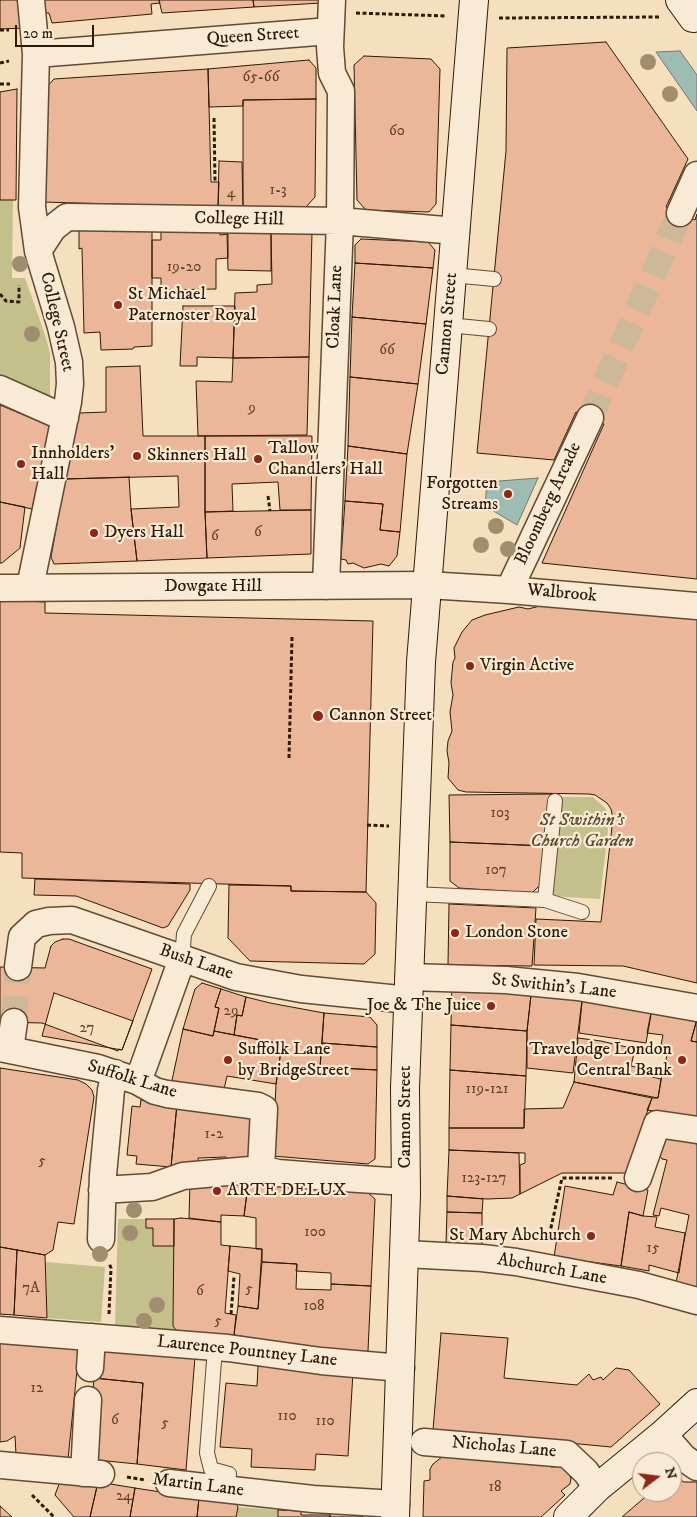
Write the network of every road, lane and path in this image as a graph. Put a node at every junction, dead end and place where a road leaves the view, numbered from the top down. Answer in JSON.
{"nodes":[{"id":1,"x":31,"y":0,"type":"edge"},
{"id":2,"x":332,"y":0,"type":"edge"},
{"id":3,"x":474,"y":11,"type":"edge"},
{"id":4,"x":692,"y":14,"type":"edge"},
{"id":5,"x":330,"y":31,"type":"junction"},
{"id":6,"x":36,"y":54,"type":"junction"},
{"id":7,"x":214,"y":118,"type":"dead end"},
{"id":8,"x":697,"y":175,"type":"edge"},
{"id":9,"x":215,"y":182,"type":"dead end"},
{"id":10,"x":680,"y":213,"type":"tunnel mouth"},
{"id":11,"x":340,"y":221,"type":"junction"},
{"id":12,"x":456,"y":231,"type":"junction"},
{"id":13,"x":38,"y":251,"type":"junction"},
{"id":14,"x":452,"y":275,"type":"junction"},
{"id":15,"x":494,"y":279,"type":"dead end"},
{"id":16,"x":19,"y":287,"type":"dead end"},
{"id":17,"x":0,"y":294,"type":"edge"},
{"id":18,"x":448,"y":325,"type":"junction"},
{"id":19,"x":489,"y":329,"type":"dead end"},
{"id":20,"x":0,"y":389,"type":"edge"},
{"id":21,"x":65,"y":418,"type":"junction"},
{"id":22,"x":590,"y":418,"type":"tunnel mouth"},
{"id":23,"x":268,"y":496,"type":"dead end"},
{"id":24,"x":270,"y":511,"type":"dead end"},
{"id":25,"x":427,"y":584,"type":"junction"},
{"id":26,"x":326,"y":586,"type":"junction"},
{"id":27,"x":30,"y":587,"type":"junction"},
{"id":28,"x":0,"y":588,"type":"edge"},
{"id":29,"x":509,"y":590,"type":"junction"},
{"id":30,"x":697,"y":606,"type":"edge"},
{"id":31,"x":292,"y":637,"type":"dead end"},
{"id":32,"x":289,"y":758,"type":"dead end"},
{"id":33,"x":555,"y":801,"type":"dead end"},
{"id":34,"x":367,"y":825,"type":"dead end"},
{"id":35,"x":391,"y":826,"type":"dead end"},
{"id":36,"x":209,"y":886,"type":"dead end"},
{"id":37,"x":413,"y":894,"type":"junction"},
{"id":38,"x":546,"y":900,"type":"junction"},
{"id":39,"x":582,"y":912,"type":"dead end"},
{"id":40,"x":182,"y":959,"type":"junction"},
{"id":41,"x":18,"y":967,"type":"tunnel mouth"},
{"id":42,"x":409,"y":988,"type":"junction"},
{"id":43,"x":697,"y":1008,"type":"edge"},
{"id":44,"x":14,"y":1022,"type":"tunnel mouth"},
{"id":45,"x":5,"y":1049,"type":"edge"},
{"id":46,"x":126,"y":1077,"type":"junction"},
{"id":47,"x":697,"y":1130,"type":"edge"},
{"id":48,"x":261,"y":1169,"type":"junction"},
{"id":49,"x":638,"y":1178,"type":"joint"},
{"id":50,"x":406,"y":1182,"type":"junction"},
{"id":51,"x":102,"y":1190,"type":"junction"},
{"id":52,"x":101,"y":1239,"type":"joint"},
{"id":53,"x":405,"y":1254,"type":"junction"},
{"id":54,"x":542,"y":1267,"type":"junction"},
{"id":55,"x":234,"y":1277,"type":"dead end"},
{"id":56,"x":697,"y":1301,"type":"edge"},
{"id":57,"x":231,"y":1314,"type":"dead end"},
{"id":58,"x":0,"y":1330,"type":"edge"},
{"id":59,"x":100,"y":1337,"type":"junction"},
{"id":60,"x":215,"y":1348,"type":"junction"},
{"id":61,"x":90,"y":1368,"type":"dead end"},
{"id":62,"x":401,"y":1368,"type":"junction"},
{"id":63,"x":88,"y":1400,"type":"dead end"},
{"id":64,"x":697,"y":1404,"type":"edge"},
{"id":65,"x":663,"y":1434,"type":"junction"},
{"id":66,"x":424,"y":1442,"type":"dead end"},
{"id":67,"x":0,"y":1465,"type":"edge"},
{"id":68,"x":697,"y":1467,"type":"edge"},
{"id":69,"x":93,"y":1474,"type":"junction"},
{"id":70,"x":169,"y":1482,"type":"joint"},
{"id":71,"x":598,"y":1488,"type":"junction"},
{"id":72,"x":228,"y":1490,"type":"junction"},
{"id":73,"x":395,"y":1510,"type":"edge"},
{"id":74,"x":568,"y":1517,"type":"edge"}],
"edges":[{"from":1,"to":6,"type":"street","name":"College Street"},
{"from":2,"to":5,"type":"street","name":"Cloak Lane"},
{"from":3,"to":4,"type":"path"},
{"from":3,"to":5,"type":"path"},
{"from":3,"to":12,"type":"street","name":"Cannon Street"},
{"from":5,"to":6,"type":"street","name":"Queen Street"},
{"from":5,"to":11,"type":"street","name":"Cloak Lane"},
{"from":6,"to":13,"type":"street","name":"College Street"},
{"from":7,"to":9,"type":"path"},
{"from":8,"to":10,"type":"street"},
{"from":11,"to":12,"type":"street","name":"College Hill"},
{"from":11,"to":13,"type":"street","name":"College Hill"},
{"from":11,"to":26,"type":"street","name":"Cloak Lane"},
{"from":12,"to":14,"type":"street","name":"Cannon Street"},
{"from":13,"to":21,"type":"street","name":"College Street"},
{"from":14,"to":15,"type":"lane"},
{"from":14,"to":18,"type":"street","name":"Cannon Street"},
{"from":16,"to":17,"type":"path"},
{"from":18,"to":19,"type":"lane"},
{"from":18,"to":25,"type":"street","name":"Cannon Street"},
{"from":20,"to":21,"type":"street"},
{"from":21,"to":27,"type":"street","name":"College Street"},
{"from":22,"to":29,"type":"street","name":"Bloomberg Arcade"},
{"from":23,"to":24,"type":"path"},
{"from":25,"to":26,"type":"street","name":"Dowgate Hill"},
{"from":25,"to":29,"type":"street","name":"Walbrook"},
{"from":25,"to":37,"type":"street","name":"Cannon Street"},
{"from":26,"to":27,"type":"street","name":"Dowgate Hill"},
{"from":27,"to":28,"type":"street","name":"Dowgate Hill"},
{"from":29,"to":30,"type":"street","name":"Walbrook"},
{"from":31,"to":32,"type":"path"},
{"from":33,"to":38,"type":"lane"},
{"from":34,"to":35,"type":"path"},
{"from":36,"to":40,"type":"lane"},
{"from":37,"to":38,"type":"lane"},
{"from":37,"to":42,"type":"street","name":"Cannon Street"},
{"from":38,"to":39,"type":"lane"},
{"from":40,"to":41,"type":"street","name":"Bush Lane"},
{"from":40,"to":42,"type":"street","name":"Bush Lane"},
{"from":40,"to":46,"type":"street"},
{"from":42,"to":43,"type":"street","name":"St Swithin's Lane"},
{"from":42,"to":50,"type":"street","name":"Cannon Street"},
{"from":44,"to":45,"type":"street"},
{"from":45,"to":46,"type":"street","name":"Suffolk Lane"},
{"from":46,"to":48,"type":"street","name":"Suffolk Lane"},
{"from":46,"to":51,"type":"street"},
{"from":47,"to":49,"type":"street"},
{"from":48,"to":50,"type":"street"},
{"from":48,"to":51,"type":"street"},
{"from":49,"to":54,"type":"path"},
{"from":50,"to":53,"type":"street","name":"Cannon Street"},
{"from":51,"to":52,"type":"street"},
{"from":52,"to":59,"type":"path"},
{"from":53,"to":54,"type":"street","name":"Abchurch Lane"},
{"from":53,"to":62,"type":"street","name":"Cannon Street"},
{"from":54,"to":56,"type":"street","name":"Abchurch Lane"},
{"from":55,"to":57,"type":"path"},
{"from":58,"to":59,"type":"street","name":"Laurence Pountney Lane"},
{"from":59,"to":60,"type":"street","name":"Laurence Pountney Lane"},
{"from":59,"to":61,"type":"street"},
{"from":60,"to":62,"type":"street","name":"Laurence Pountney Lane"},
{"from":60,"to":72,"type":"lane"},
{"from":62,"to":73,"type":"street","name":"Cannon Street"},
{"from":63,"to":69,"type":"street"},
{"from":64,"to":65,"type":"street"},
{"from":65,"to":68,"type":"street"},
{"from":65,"to":71,"type":"street"},
{"from":66,"to":71,"type":"street","name":"Nicholas Lane"},
{"from":67,"to":69,"type":"street"},
{"from":69,"to":70,"type":"path","name":"Martin Lane"},
{"from":70,"to":72,"type":"street","name":"Martin Lane"},
{"from":71,"to":74,"type":"street"},
{"from":72,"to":73,"type":"street","name":"Martin Lane"}]}
